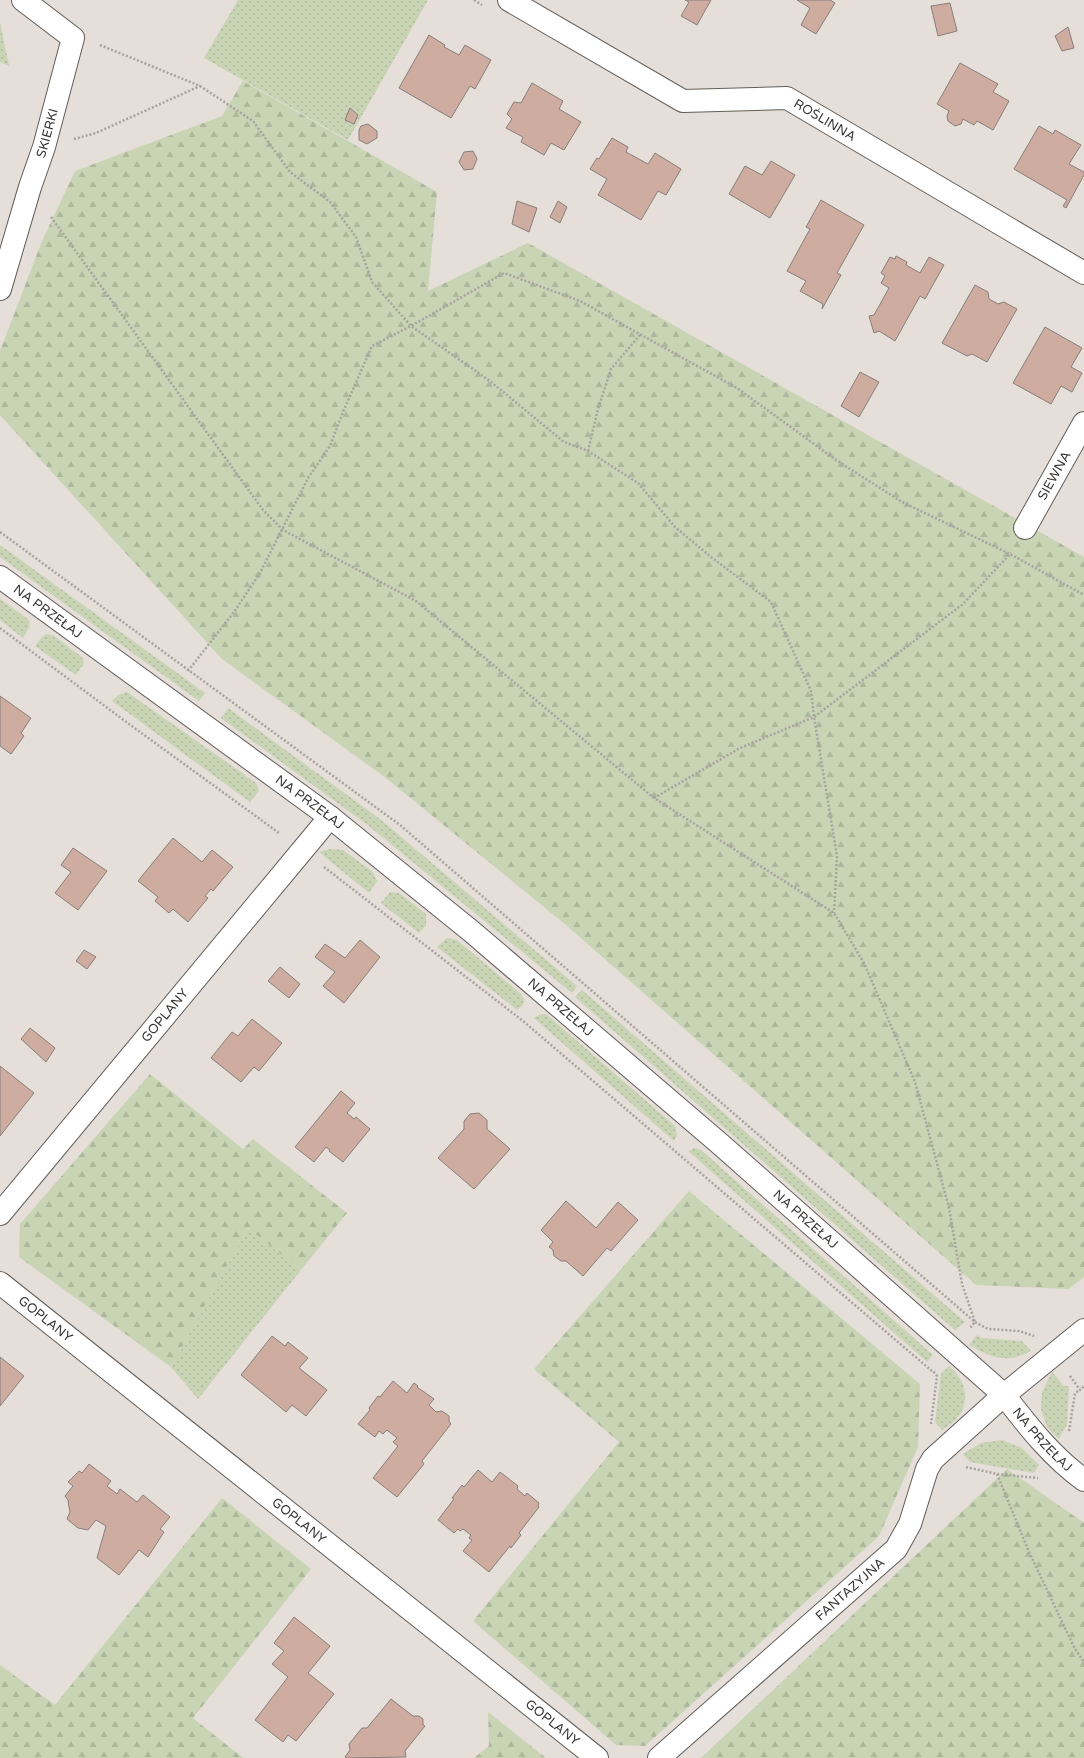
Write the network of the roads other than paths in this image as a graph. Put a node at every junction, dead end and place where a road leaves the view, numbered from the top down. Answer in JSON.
{"nodes":[{"id":1,"x":23,"y":0,"type":"edge"},
{"id":2,"x":509,"y":0,"type":"edge"},
{"id":3,"x":1084,"y":273,"type":"edge"},
{"id":4,"x":0,"y":289,"type":"edge"},
{"id":5,"x":1084,"y":423,"type":"edge"},
{"id":6,"x":1025,"y":528,"type":"road end"},
{"id":7,"x":0,"y":577,"type":"edge"},
{"id":8,"x":330,"y":817,"type":"junction"},
{"id":9,"x":0,"y":1214,"type":"edge"},
{"id":10,"x":0,"y":1283,"type":"edge"},
{"id":11,"x":1084,"y":1330,"type":"edge"},
{"id":12,"x":1004,"y":1395,"type":"junction"},
{"id":13,"x":1084,"y":1480,"type":"edge"},
{"id":14,"x":598,"y":1758,"type":"edge"},
{"id":15,"x":659,"y":1758,"type":"edge"}],
"edges":[{"from":1,"to":4,"type":"street","name":"SKIERKI"},
{"from":2,"to":3,"type":"street","name":"ROŚLINNA"},
{"from":5,"to":6,"type":"street","name":"SIEWNA"},
{"from":7,"to":8,"type":"street","name":"NA PRZEŁAJ"},
{"from":8,"to":9,"type":"street","name":"GOPLANY"},
{"from":8,"to":12,"type":"street","name":"NA PRZEŁAJ"},
{"from":10,"to":14,"type":"street","name":"GOPLANY"},
{"from":11,"to":12,"type":"street","name":"FANTAZYJNA"},
{"from":12,"to":13,"type":"street","name":"NA PRZEŁAJ"},
{"from":12,"to":15,"type":"street","name":"FANTAZYJNA"}]}
